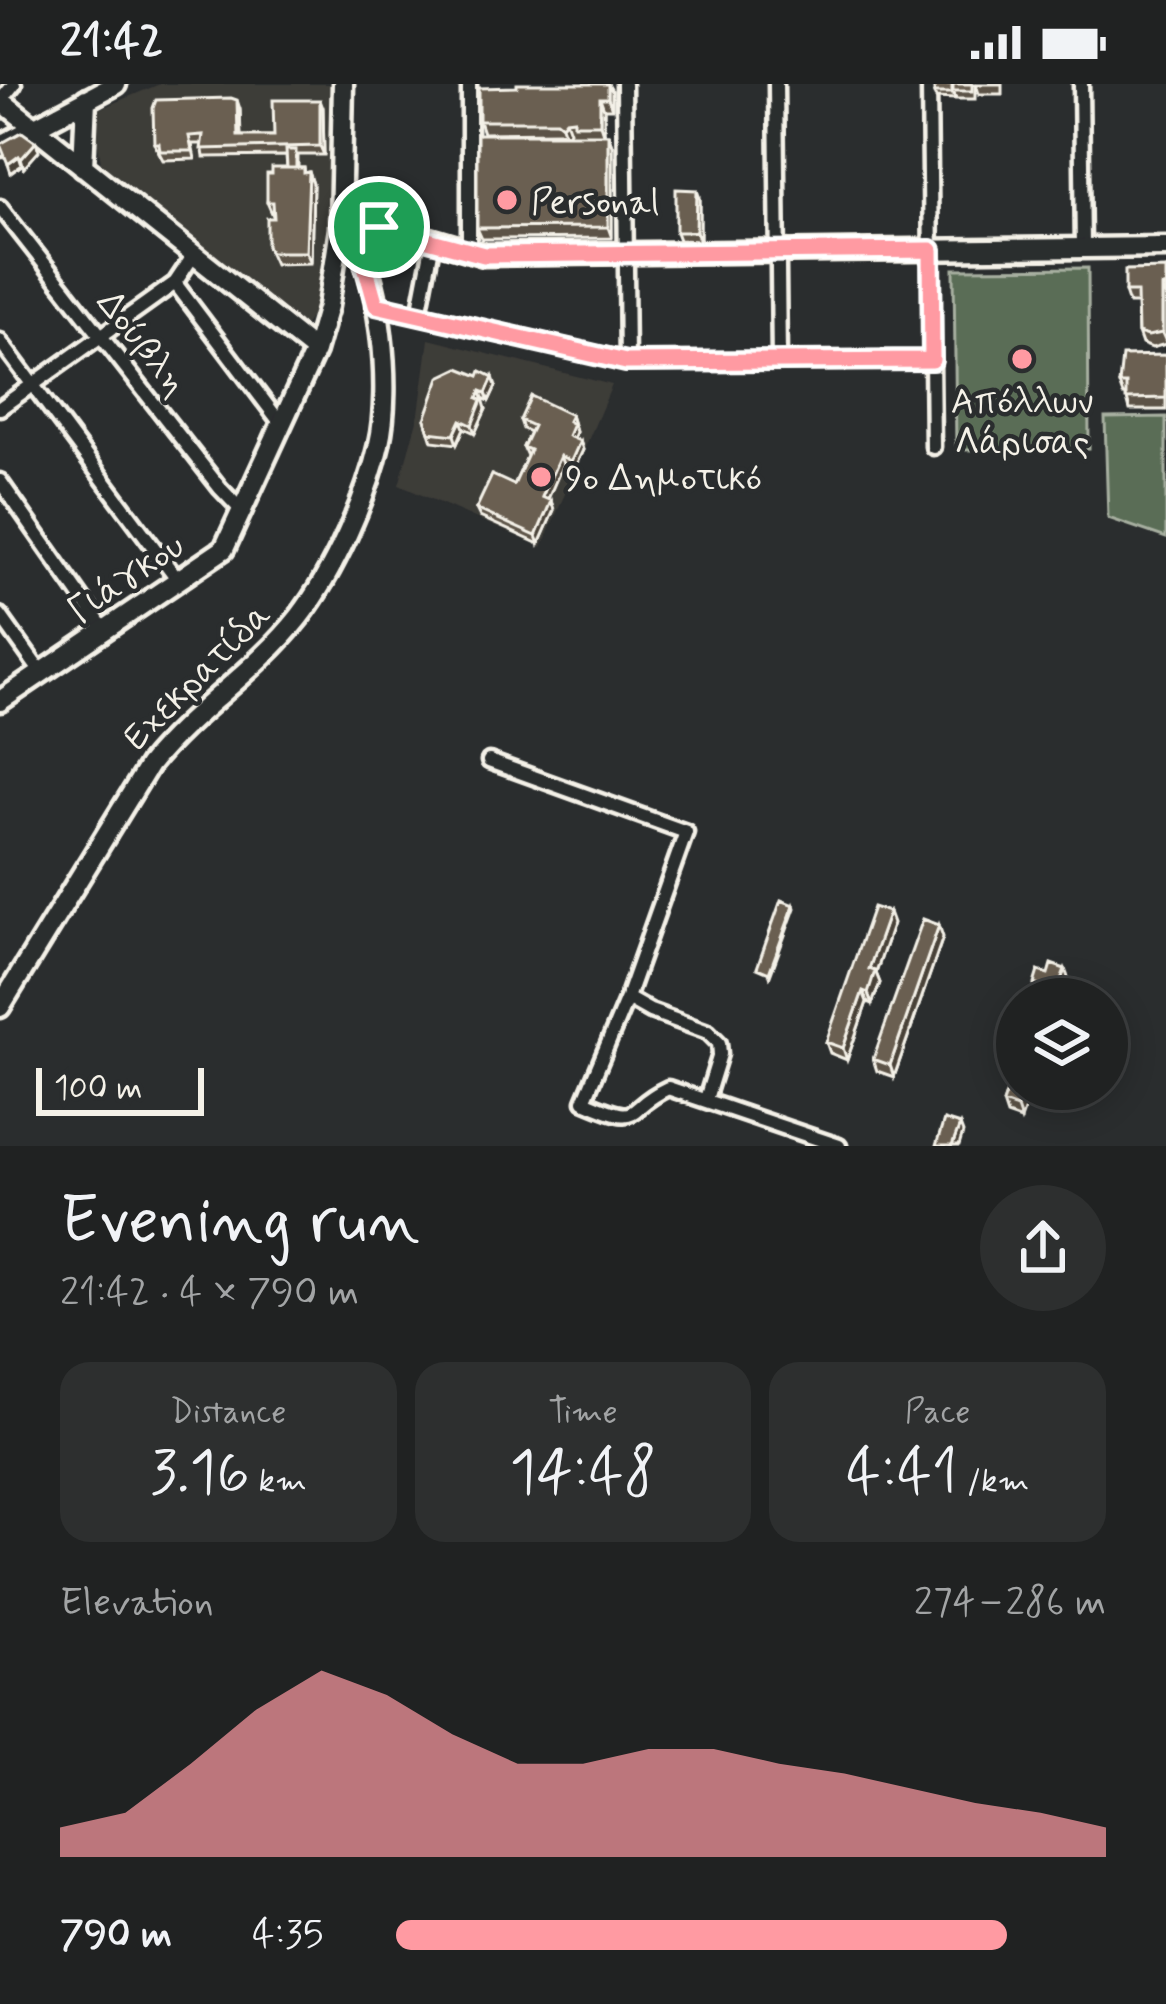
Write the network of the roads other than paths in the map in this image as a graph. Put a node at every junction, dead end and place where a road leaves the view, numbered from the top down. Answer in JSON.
{"nodes":[{"id":1,"x":14,"y":84,"type":"edge"},
{"id":2,"x":116,"y":84,"type":"edge"},
{"id":3,"x":343,"y":84,"type":"edge"},
{"id":4,"x":469,"y":84,"type":"edge"},
{"id":5,"x":624,"y":84,"type":"edge"},
{"id":6,"x":776,"y":84,"type":"edge"},
{"id":7,"x":929,"y":84,"type":"edge"},
{"id":8,"x":1081,"y":84,"type":"edge"},
{"id":9,"x":86,"y":99,"type":"junction"},
{"id":10,"x":0,"y":100,"type":"edge"},
{"id":11,"x":35,"y":127,"type":"junction"},
{"id":12,"x":0,"y":146,"type":"edge"},
{"id":13,"x":83,"y":167,"type":"junction"},
{"id":14,"x":0,"y":207,"type":"edge"},
{"id":15,"x":345,"y":229,"type":"junction"},
{"id":16,"x":433,"y":241,"type":"junction"},
{"id":17,"x":1082,"y":248,"type":"junction"},
{"id":18,"x":1166,"y":248,"type":"edge"},
{"id":19,"x":931,"y":250,"type":"junction"},
{"id":20,"x":469,"y":252,"type":"junction"},
{"id":21,"x":778,"y":252,"type":"junction"},
{"id":22,"x":626,"y":253,"type":"junction"},
{"id":23,"x":193,"y":256,"type":"junction"},
{"id":24,"x":175,"y":284,"type":"junction"},
{"id":25,"x":376,"y":305,"type":"junction"},
{"id":26,"x":419,"y":314,"type":"junction"},
{"id":27,"x":101,"y":337,"type":"junction"},
{"id":28,"x":0,"y":341,"type":"edge"},
{"id":29,"x":315,"y":351,"type":"junction"},
{"id":30,"x":932,"y":360,"type":"junction"},
{"id":31,"x":779,"y":361,"type":"junction"},
{"id":32,"x":626,"y":362,"type":"junction"},
{"id":33,"x":33,"y":386,"type":"junction"},
{"id":34,"x":0,"y":408,"type":"edge"},
{"id":35,"x":282,"y":425,"type":"junction"},
{"id":36,"x":933,"y":447,"type":"dead end"},
{"id":37,"x":0,"y":481,"type":"edge"},
{"id":38,"x":243,"y":512,"type":"junction"},
{"id":39,"x":178,"y":580,"type":"junction"},
{"id":40,"x":0,"y":615,"type":"edge"},
{"id":41,"x":105,"y":631,"type":"junction"},
{"id":42,"x":42,"y":674,"type":"junction"},
{"id":43,"x":0,"y":701,"type":"edge"},
{"id":44,"x":489,"y":761,"type":"dead end"},
{"id":45,"x":627,"y":998,"type":"junction"},
{"id":46,"x":0,"y":1006,"type":"edge"},
{"id":47,"x":706,"y":1099,"type":"junction"},
{"id":48,"x":839,"y":1146,"type":"edge"}],
"edges":[{"from":1,"to":10,"type":"street"},
{"from":2,"to":9,"type":"street"},
{"from":3,"to":15,"type":"street"},
{"from":4,"to":20,"type":"street"},
{"from":5,"to":22,"type":"street"},
{"from":6,"to":21,"type":"street"},
{"from":7,"to":19,"type":"street"},
{"from":8,"to":17,"type":"street"},
{"from":9,"to":11,"type":"street"},
{"from":9,"to":13,"type":"street"},
{"from":10,"to":11,"type":"street"},
{"from":11,"to":12,"type":"street"},
{"from":11,"to":13,"type":"street"},
{"from":13,"to":23,"type":"street"},
{"from":14,"to":27,"type":"street","name":"Δούβλη"},
{"from":15,"to":16,"type":"street"},
{"from":15,"to":25,"type":"street","name":"Εχεκρατίδα"},
{"from":15,"to":29,"type":"street","name":"Γιάγκου"},
{"from":16,"to":20,"type":"street"},
{"from":16,"to":26,"type":"street"},
{"from":17,"to":18,"type":"street"},
{"from":17,"to":19,"type":"street"},
{"from":19,"to":21,"type":"street"},
{"from":19,"to":30,"type":"street"},
{"from":20,"to":22,"type":"street"},
{"from":21,"to":22,"type":"street"},
{"from":21,"to":31,"type":"street"},
{"from":22,"to":32,"type":"street"},
{"from":23,"to":24,"type":"street"},
{"from":23,"to":29,"type":"street"},
{"from":24,"to":27,"type":"street"},
{"from":24,"to":35,"type":"street"},
{"from":25,"to":26,"type":"street"},
{"from":25,"to":46,"type":"street","name":"Εχεκρατίδα"},
{"from":26,"to":32,"type":"street"},
{"from":27,"to":33,"type":"street"},
{"from":27,"to":38,"type":"street","name":"Δούβλη"},
{"from":28,"to":33,"type":"street"},
{"from":29,"to":35,"type":"street","name":"Γιάγκου"},
{"from":30,"to":31,"type":"street"},
{"from":30,"to":36,"type":"street"},
{"from":31,"to":32,"type":"street"},
{"from":33,"to":34,"type":"street"},
{"from":33,"to":39,"type":"street"},
{"from":35,"to":38,"type":"street","name":"Γιάγκου"},
{"from":37,"to":41,"type":"street"},
{"from":38,"to":39,"type":"street","name":"Γιάγκου"},
{"from":39,"to":41,"type":"street","name":"Γιάγκου"},
{"from":40,"to":42,"type":"street"},
{"from":41,"to":42,"type":"street","name":"Γιάγκου"},
{"from":42,"to":43,"type":"street","name":"Γιάγκου"},
{"from":44,"to":45,"type":"street"},
{"from":45,"to":47,"type":"street"},
{"from":45,"to":47,"type":"street"},
{"from":47,"to":48,"type":"street"}]}
